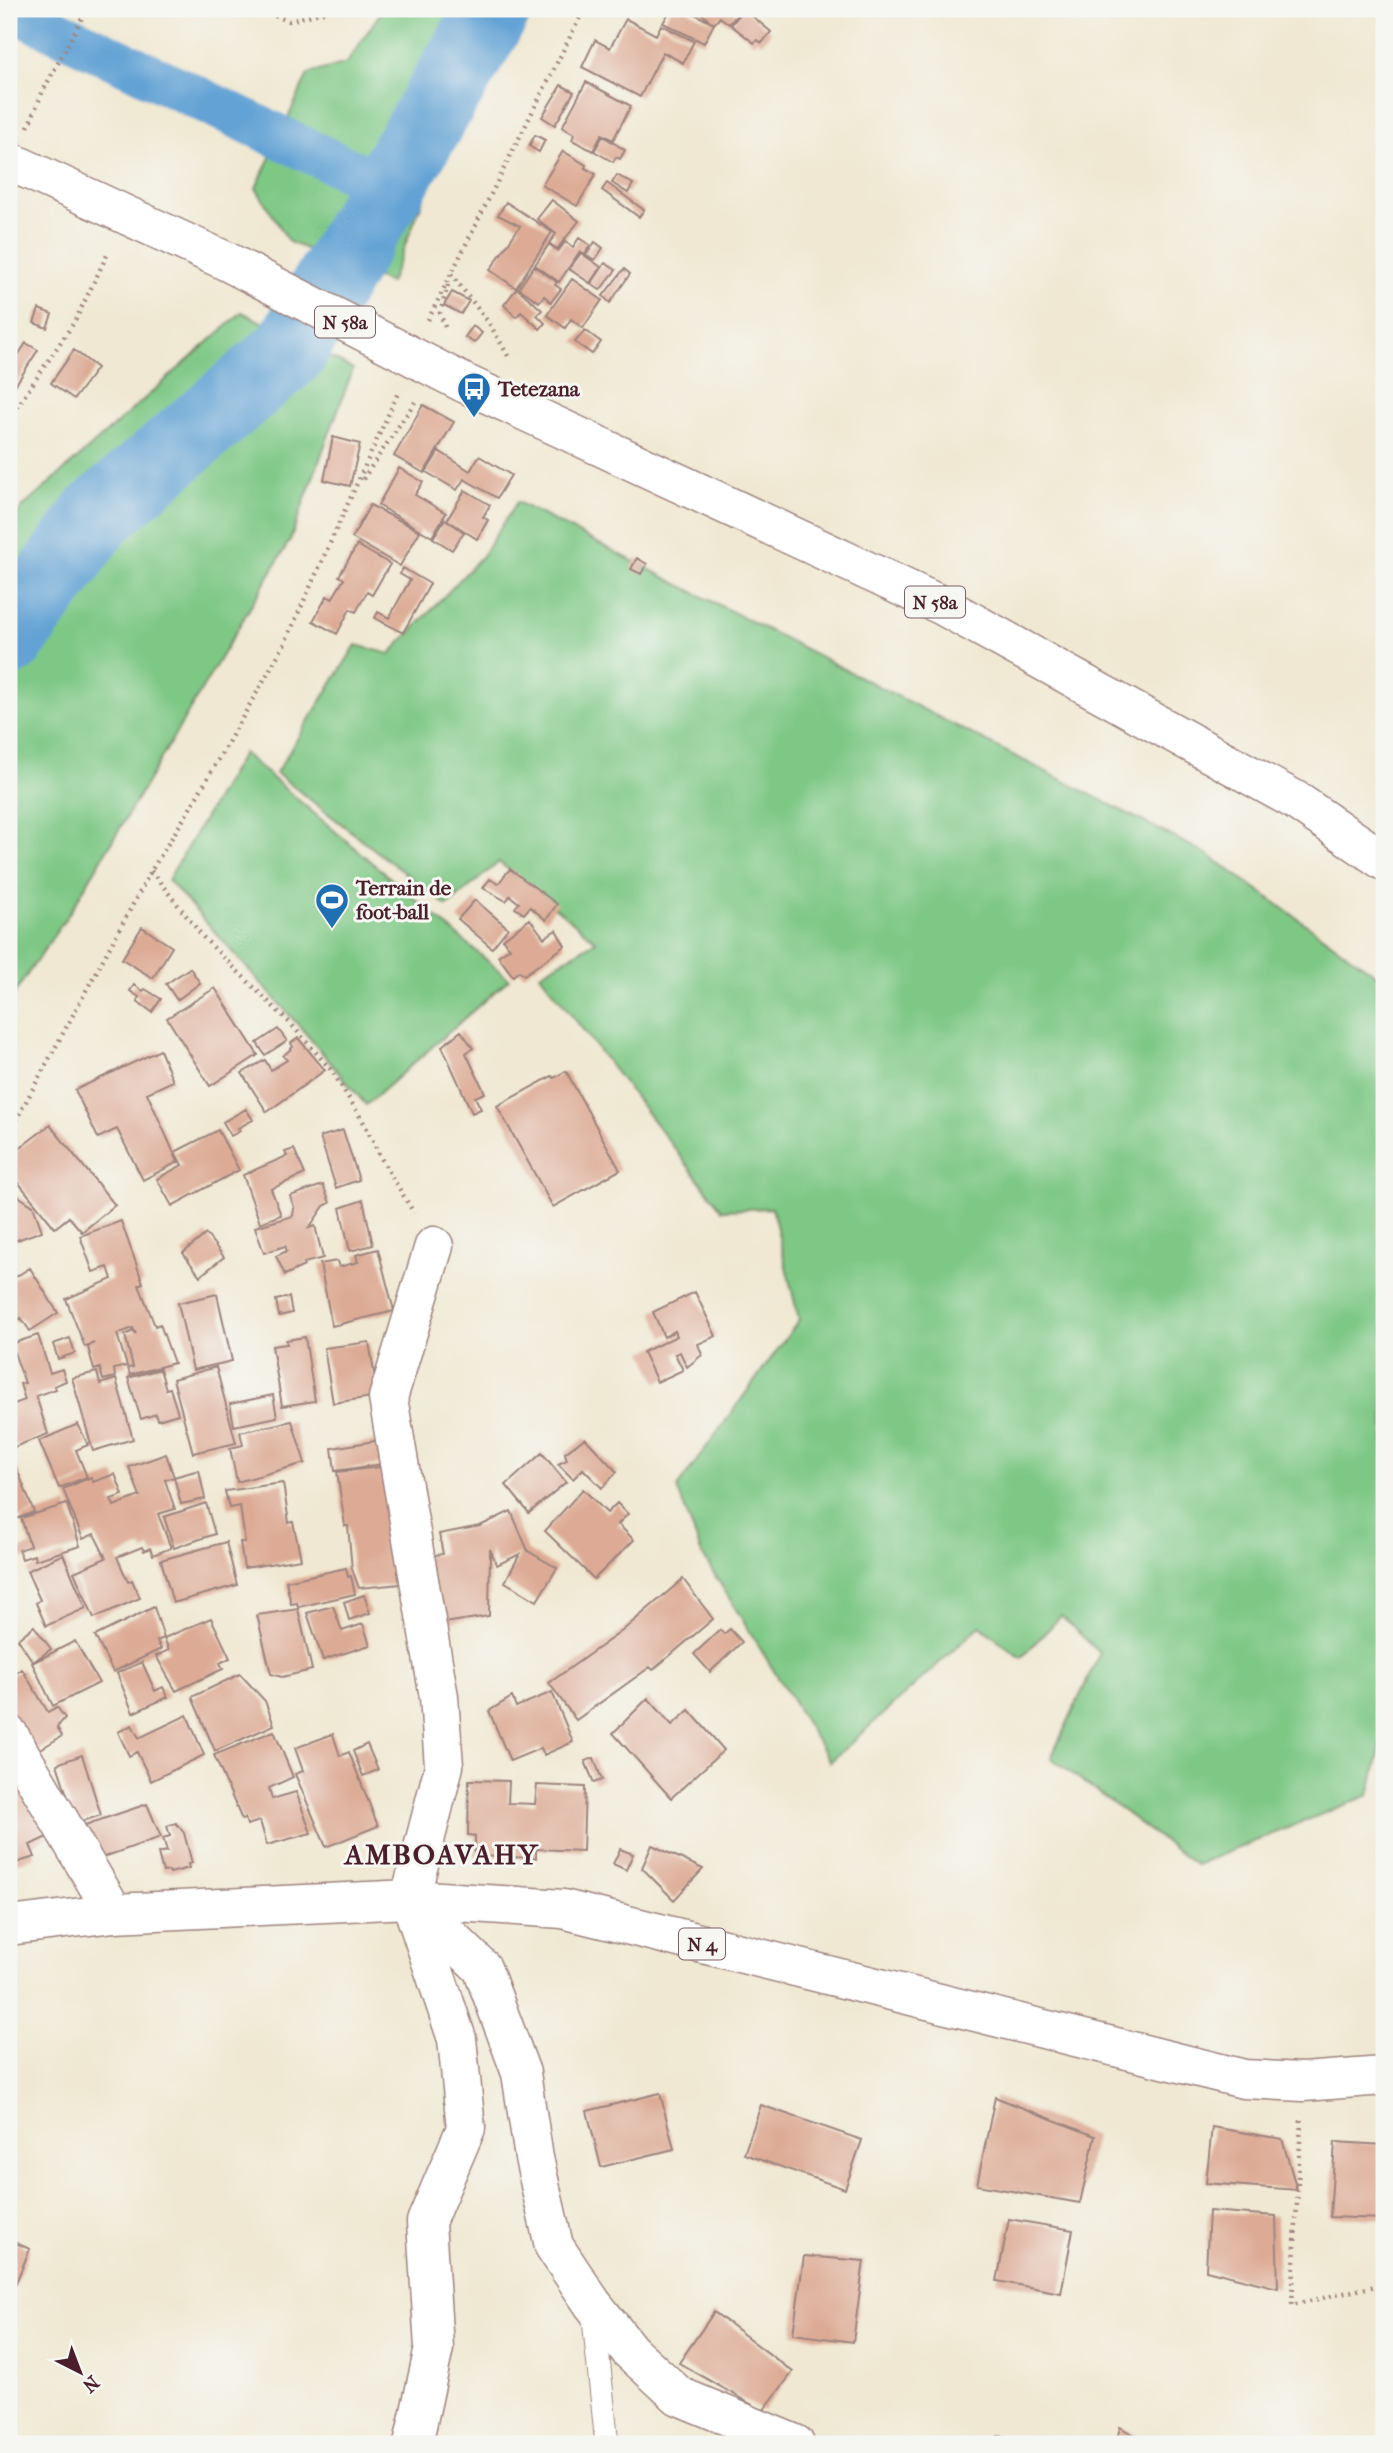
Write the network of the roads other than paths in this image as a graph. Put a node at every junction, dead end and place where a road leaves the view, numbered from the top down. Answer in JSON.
{"nodes":[{"id":1,"x":11,"y":161,"type":"edge"},
{"id":2,"x":1384,"y":860,"type":"edge"},
{"id":3,"x":434,"y":1246,"type":"road end"},
{"id":4,"x":9,"y":1735,"type":"edge"},
{"id":5,"x":410,"y":1899,"type":"junction"},
{"id":6,"x":114,"y":1913,"type":"junction"},
{"id":7,"x":9,"y":1926,"type":"edge"},
{"id":8,"x":1384,"y":2076,"type":"edge"},
{"id":9,"x":592,"y":2304,"type":"junction"},
{"id":10,"x":413,"y":2444,"type":"edge"},
{"id":11,"x":607,"y":2444,"type":"edge"},
{"id":12,"x":795,"y":2444,"type":"edge"}],
"edges":[{"from":1,"to":2,"type":"main road","number":"N 58a","bridge":true},
{"from":3,"to":5,"type":"main road"},
{"from":4,"to":6,"type":"main road"},
{"from":5,"to":6,"type":"main road","number":"N 4"},
{"from":5,"to":8,"type":"main road","number":"N 4"},
{"from":5,"to":9,"type":"main road"},
{"from":5,"to":10,"type":"main road"},
{"from":6,"to":7,"type":"main road","number":"N 4"},
{"from":9,"to":11,"type":"lane"},
{"from":9,"to":12,"type":"main road"}]}
